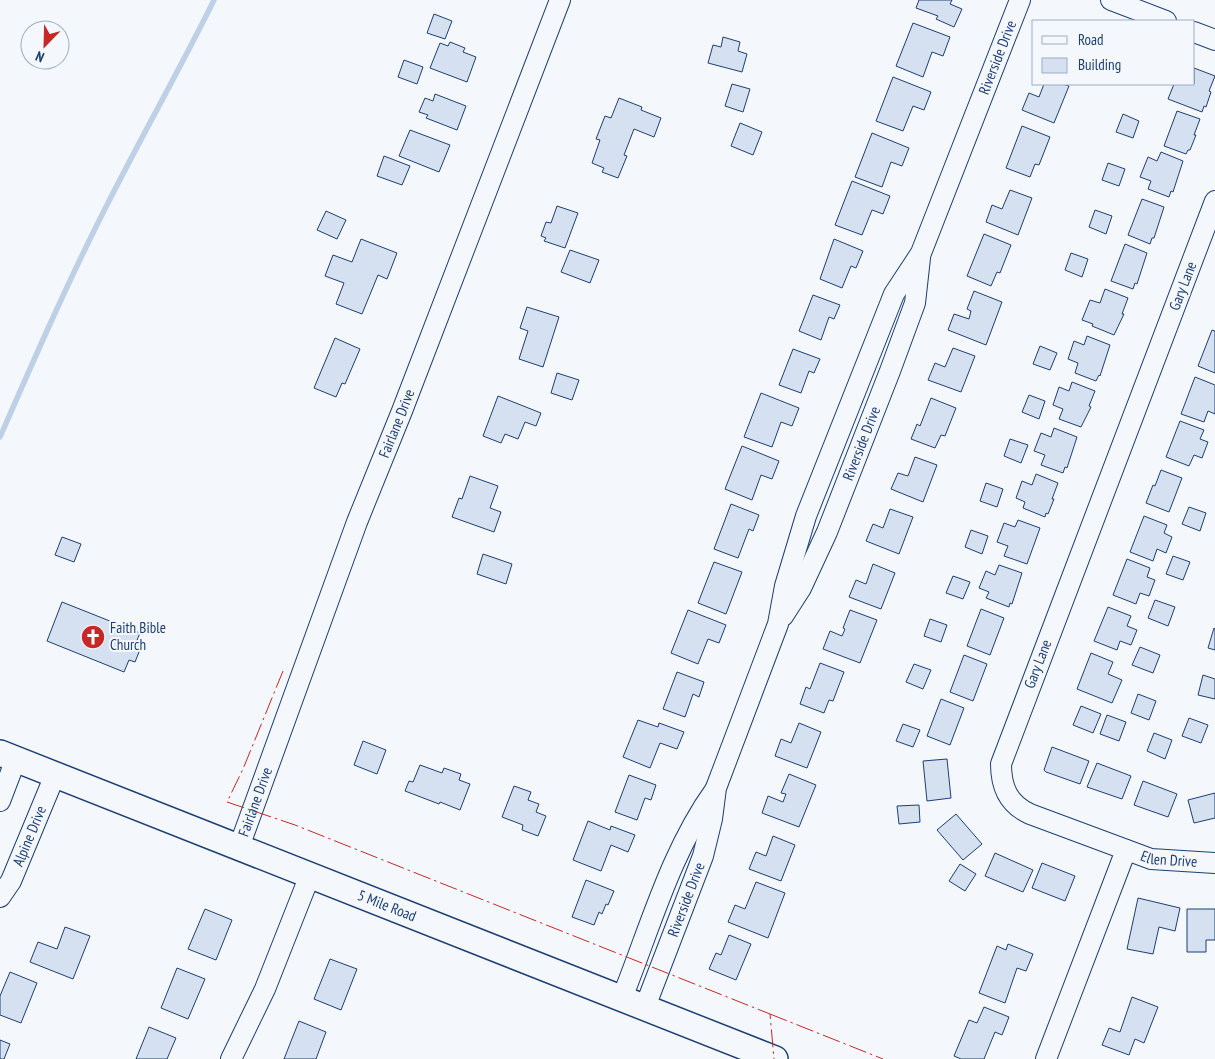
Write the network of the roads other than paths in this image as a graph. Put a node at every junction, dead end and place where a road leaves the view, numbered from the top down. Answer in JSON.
{"nodes":[{"id":1,"x":560,"y":0,"type":"edge"},
{"id":2,"x":1020,"y":0,"type":"edge"},
{"id":3,"x":1110,"y":0,"type":"edge"},
{"id":4,"x":1163,"y":20,"type":"edge"},
{"id":5,"x":1195,"y":32,"type":"edge"},
{"id":6,"x":1215,"y":40,"type":"edge"},
{"id":7,"x":1215,"y":201,"type":"edge"},
{"id":8,"x":8,"y":756,"type":"edge"},
{"id":9,"x":55,"y":775,"type":"junction"},
{"id":10,"x":716,"y":788,"type":"junction"},
{"id":11,"x":0,"y":801,"type":"edge"},
{"id":12,"x":239,"y":847,"type":"junction"},
{"id":13,"x":1126,"y":850,"type":"junction"},
{"id":14,"x":1215,"y":863,"type":"edge"},
{"id":15,"x":310,"y":875,"type":"junction"},
{"id":16,"x":0,"y":897,"type":"edge"},
{"id":17,"x":622,"y":998,"type":"junction"},
{"id":18,"x":645,"y":1007,"type":"junction"},
{"id":19,"x":231,"y":1059,"type":"edge"},
{"id":20,"x":775,"y":1059,"type":"edge"},
{"id":21,"x":1046,"y":1059,"type":"edge"}],
"edges":[{"from":1,"to":12,"type":"street","name":"Fairlane Drive"},
{"from":2,"to":10,"type":"street","name":"Riverside Drive"},
{"from":3,"to":4,"type":"street"},
{"from":5,"to":6,"type":"street"},
{"from":7,"to":13,"type":"street","name":"Gary Lane"},
{"from":8,"to":9,"type":"main road","name":"5 Mile Road"},
{"from":8,"to":11,"type":"street"},
{"from":9,"to":12,"type":"main road","name":"5 Mile Road"},
{"from":9,"to":16,"type":"street","name":"Alpine Drive"},
{"from":10,"to":17,"type":"street","name":"Riverside Drive"},
{"from":10,"to":18,"type":"street","name":"Riverside Drive"},
{"from":12,"to":15,"type":"main road","name":"5 Mile Road"},
{"from":13,"to":14,"type":"street","name":"Ellen Drive"},
{"from":13,"to":21,"type":"street"},
{"from":15,"to":17,"type":"main road","name":"5 Mile Road"},
{"from":15,"to":19,"type":"street"},
{"from":17,"to":18,"type":"main road","name":"5 Mile Road"},
{"from":18,"to":20,"type":"main road","name":"5 Mile Road"}]}
